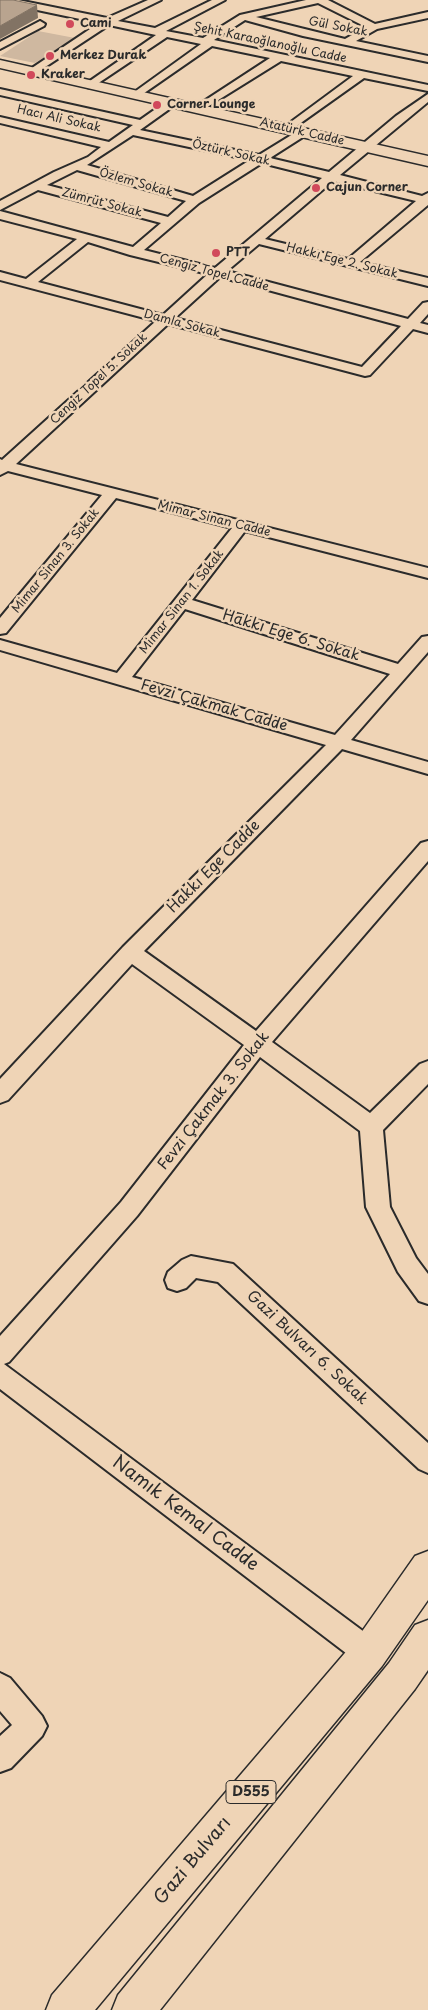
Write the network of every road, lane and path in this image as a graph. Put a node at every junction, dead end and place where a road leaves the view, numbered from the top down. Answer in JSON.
{"nodes":[{"id":1,"x":4,"y":0,"type":"edge"},
{"id":2,"x":156,"y":0,"type":"edge"},
{"id":3,"x":220,"y":0,"type":"edge"},
{"id":4,"x":320,"y":0,"type":"edge"},
{"id":5,"x":67,"y":3,"type":"dead end"},
{"id":6,"x":53,"y":10,"type":"junction"},
{"id":7,"x":428,"y":15,"type":"edge"},
{"id":8,"x":244,"y":16,"type":"junction"},
{"id":9,"x":106,"y":22,"type":"junction"},
{"id":10,"x":40,"y":24,"type":"dead end"},
{"id":11,"x":374,"y":27,"type":"junction"},
{"id":12,"x":159,"y":34,"type":"junction"},
{"id":13,"x":347,"y":42,"type":"junction"},
{"id":14,"x":207,"y":43,"type":"junction"},
{"id":15,"x":428,"y":44,"type":"edge"},
{"id":16,"x":0,"y":46,"type":"edge"},
{"id":17,"x":414,"y":56,"type":"junction"},
{"id":18,"x":278,"y":58,"type":"junction"},
{"id":19,"x":428,"y":59,"type":"edge"},
{"id":20,"x":1,"y":66,"type":"edge"},
{"id":21,"x":33,"y":72,"type":"junction"},
{"id":22,"x":361,"y":75,"type":"junction"},
{"id":23,"x":380,"y":79,"type":"junction"},
{"id":24,"x":92,"y":85,"type":"junction"},
{"id":25,"x":428,"y":88,"type":"edge"},
{"id":26,"x":0,"y":92,"type":"edge"},
{"id":27,"x":137,"y":95,"type":"junction"},
{"id":28,"x":428,"y":97,"type":"edge"},
{"id":29,"x":171,"y":103,"type":"junction"},
{"id":30,"x":60,"y":105,"type":"junction"},
{"id":31,"x":199,"y":109,"type":"junction"},
{"id":32,"x":408,"y":112,"type":"junction"},
{"id":33,"x":422,"y":115,"type":"dead end"},
{"id":34,"x":0,"y":120,"type":"edge"},
{"id":35,"x":141,"y":124,"type":"junction"},
{"id":36,"x":23,"y":125,"type":"junction"},
{"id":37,"x":0,"y":131,"type":"edge"},
{"id":38,"x":130,"y":131,"type":"junction"},
{"id":39,"x":295,"y":131,"type":"junction"},
{"id":40,"x":111,"y":146,"type":"junction"},
{"id":41,"x":367,"y":147,"type":"junction"},
{"id":42,"x":261,"y":159,"type":"junction"},
{"id":43,"x":428,"y":161,"type":"edge"},
{"id":44,"x":77,"y":166,"type":"junction"},
{"id":45,"x":331,"y":178,"type":"junction"},
{"id":46,"x":36,"y":186,"type":"junction"},
{"id":47,"x":195,"y":200,"type":"junction"},
{"id":48,"x":427,"y":200,"type":"edge"},
{"id":49,"x":0,"y":206,"type":"edge"},
{"id":50,"x":0,"y":215,"type":"edge"},
{"id":51,"x":168,"y":220,"type":"junction"},
{"id":52,"x":86,"y":238,"type":"junction"},
{"id":53,"x":256,"y":240,"type":"junction"},
{"id":54,"x":134,"y":252,"type":"junction"},
{"id":55,"x":351,"y":263,"type":"junction"},
{"id":56,"x":216,"y":274,"type":"junction"},
{"id":57,"x":0,"y":276,"type":"edge"},
{"id":58,"x":428,"y":282,"type":"edge"},
{"id":59,"x":28,"y":284,"type":"junction"},
{"id":60,"x":428,"y":306,"type":"edge"},
{"id":61,"x":165,"y":319,"type":"junction"},
{"id":62,"x":410,"y":324,"type":"junction"},
{"id":63,"x":428,"y":329,"type":"edge"},
{"id":64,"x":2,"y":466,"type":"edge"},
{"id":65,"x":112,"y":493,"type":"junction"},
{"id":66,"x":242,"y":525,"type":"junction"},
{"id":67,"x":428,"y":573,"type":"edge"},
{"id":68,"x":182,"y":602,"type":"junction"},
{"id":69,"x":0,"y":629,"type":"edge"},
{"id":70,"x":428,"y":641,"type":"edge"},
{"id":71,"x":0,"y":645,"type":"edge"},
{"id":72,"x":400,"y":671,"type":"junction"},
{"id":73,"x":122,"y":678,"type":"junction"},
{"id":74,"x":339,"y":742,"type":"junction"},
{"id":75,"x":428,"y":768,"type":"edge"},
{"id":76,"x":428,"y":848,"type":"edge"},
{"id":77,"x":130,"y":952,"type":"junction"},
{"id":78,"x":257,"y":1044,"type":"junction"},
{"id":79,"x":428,"y":1070,"type":"edge"},
{"id":80,"x":0,"y":1094,"type":"edge"},
{"id":81,"x":371,"y":1127,"type":"junction"},
{"id":82,"x":177,"y":1280,"type":"dead end"},
{"id":83,"x":428,"y":1293,"type":"edge"},
{"id":84,"x":0,"y":1354,"type":"edge"},
{"id":85,"x":0,"y":1374,"type":"edge"},
{"id":86,"x":428,"y":1460,"type":"edge"},
{"id":87,"x":428,"y":1569,"type":"edge"},
{"id":88,"x":428,"y":1638,"type":"edge"},
{"id":89,"x":369,"y":1653,"type":"junction"},
{"id":90,"x":0,"y":1688,"type":"edge"},
{"id":91,"x":0,"y":1757,"type":"edge"},
{"id":92,"x":67,"y":2010,"type":"edge"},
{"id":93,"x":134,"y":2010,"type":"edge"}],
"edges":[{"from":1,"to":6,"type":"street","name":"Şehit Karaoğlanoğlu Cadde"},
{"from":2,"to":9,"type":"street"},
{"from":3,"to":12,"type":"street"},
{"from":4,"to":8,"type":"street"},
{"from":4,"to":11,"type":"street"},
{"from":5,"to":6,"type":"street"},
{"from":6,"to":9,"type":"street","name":"Şehit Karaoğlanoğlu Cadde"},
{"from":7,"to":11,"type":"street"},
{"from":8,"to":13,"type":"street","name":"Gül Sokak"},
{"from":8,"to":14,"type":"street"},
{"from":9,"to":12,"type":"street","name":"Şehit Karaoğlanoğlu Cadde"},
{"from":9,"to":21,"type":"street"},
{"from":10,"to":16,"type":"street"},
{"from":11,"to":13,"type":"street"},
{"from":12,"to":14,"type":"street","name":"Şehit Karaoğlanoğlu Cadde"},
{"from":12,"to":24,"type":"street"},
{"from":13,"to":17,"type":"street","name":"Gül Sokak"},
{"from":14,"to":18,"type":"street","name":"Şehit Karaoğlanoğlu Cadde"},
{"from":14,"to":27,"type":"street"},
{"from":15,"to":17,"type":"street"},
{"from":17,"to":19,"type":"street","name":"Gül Sokak"},
{"from":17,"to":23,"type":"street"},
{"from":18,"to":22,"type":"street","name":"Şehit Karaoğlanoğlu Cadde"},
{"from":18,"to":31,"type":"street"},
{"from":20,"to":21,"type":"main road","name":"Atatürk Cadde"},
{"from":21,"to":24,"type":"main road","name":"Atatürk Cadde"},
{"from":22,"to":23,"type":"street","name":"Şehit Karaoğlanoğlu Cadde"},
{"from":22,"to":39,"type":"street"},
{"from":23,"to":25,"type":"street","name":"Şehit Karaoğlanoğlu Cadde"},
{"from":24,"to":27,"type":"main road","name":"Atatürk Cadde"},
{"from":26,"to":30,"type":"street"},
{"from":27,"to":29,"type":"main road","name":"Atatürk Cadde"},
{"from":28,"to":32,"type":"street","name":"Cengiz Topel 5. Sokak"},
{"from":29,"to":31,"type":"main road","name":"Atatürk Cadde"},
{"from":29,"to":35,"type":"street"},
{"from":30,"to":35,"type":"street"},
{"from":30,"to":36,"type":"street"},
{"from":31,"to":39,"type":"main road","name":"Atatürk Cadde"},
{"from":32,"to":33,"type":"street"},
{"from":32,"to":41,"type":"street","name":"Cengiz Topel 5. Sokak"},
{"from":34,"to":36,"type":"street","name":"Hacı Ali Sokak"},
{"from":35,"to":38,"type":"street"},
{"from":36,"to":37,"type":"street"},
{"from":36,"to":40,"type":"street","name":"Hacı Ali Sokak"},
{"from":38,"to":40,"type":"street"},
{"from":38,"to":42,"type":"street","name":"Öztürk Sokak"},
{"from":39,"to":41,"type":"main road","name":"Atatürk Cadde"},
{"from":39,"to":42,"type":"street"},
{"from":40,"to":44,"type":"street"},
{"from":41,"to":43,"type":"main road","name":"Atatürk Cadde"},
{"from":41,"to":45,"type":"street","name":"Cengiz Topel 5. Sokak"},
{"from":42,"to":45,"type":"street","name":"Öztürk Sokak"},
{"from":42,"to":47,"type":"street"},
{"from":44,"to":46,"type":"street"},
{"from":44,"to":47,"type":"street","name":"Özlem Sokak"},
{"from":45,"to":48,"type":"street","name":"Öztürk Sokak"},
{"from":45,"to":53,"type":"street","name":"Cengiz Topel 5. Sokak"},
{"from":46,"to":49,"type":"street"},
{"from":46,"to":51,"type":"street","name":"Zümrüt Sokak"},
{"from":47,"to":51,"type":"street"},
{"from":48,"to":55,"type":"street"},
{"from":50,"to":52,"type":"street","name":"Cengiz Topel Cadde"},
{"from":51,"to":54,"type":"street"},
{"from":52,"to":54,"type":"street","name":"Cengiz Topel Cadde"},
{"from":52,"to":59,"type":"street"},
{"from":53,"to":55,"type":"street","name":"Hakkı Ege 2. Sokak"},
{"from":53,"to":56,"type":"street","name":"Cengiz Topel 5. Sokak"},
{"from":54,"to":56,"type":"street","name":"Cengiz Topel Cadde"},
{"from":55,"to":58,"type":"street","name":"Hakkı Ege 2. Sokak"},
{"from":56,"to":61,"type":"street","name":"Cengiz Topel 5. Sokak"},
{"from":56,"to":62,"type":"street","name":"Cengiz Topel Cadde"},
{"from":57,"to":59,"type":"street","name":"Damla Sokak"},
{"from":59,"to":61,"type":"street","name":"Damla Sokak"},
{"from":60,"to":62,"type":"street"},
{"from":61,"to":62,"type":"street","name":"Damla Sokak"},
{"from":61,"to":64,"type":"street","name":"Cengiz Topel 5. Sokak"},
{"from":62,"to":63,"type":"street","name":"Cengiz Topel Cadde"},
{"from":64,"to":65,"type":"street","name":"Mimar Sinan Cadde"},
{"from":65,"to":66,"type":"street","name":"Mimar Sinan Cadde"},
{"from":65,"to":69,"type":"street","name":"Mimar Sinan 3. Sokak"},
{"from":66,"to":67,"type":"street","name":"Mimar Sinan Cadde"},
{"from":66,"to":68,"type":"street","name":"Mimar Sinan 1. Sokak"},
{"from":68,"to":72,"type":"street","name":"Hakkı Ege 6. Sokak"},
{"from":68,"to":73,"type":"street","name":"Mimar Sinan 1. Sokak"},
{"from":70,"to":72,"type":"street","name":"Hakkı Ege Cadde"},
{"from":71,"to":73,"type":"street","name":"Fevzi Çakmak Cadde"},
{"from":72,"to":74,"type":"street","name":"Hakkı Ege Cadde"},
{"from":73,"to":74,"type":"street","name":"Fevzi Çakmak Cadde"},
{"from":74,"to":75,"type":"street","name":"Fevzi Çakmak Cadde"},
{"from":74,"to":77,"type":"street","name":"Hakkı Ege Cadde"},
{"from":76,"to":78,"type":"street","name":"Fevzi Çakmak 3. Sokak"},
{"from":77,"to":78,"type":"street"},
{"from":77,"to":80,"type":"street","name":"Hakkı Ege Cadde"},
{"from":78,"to":81,"type":"street"},
{"from":78,"to":84,"type":"street","name":"Fevzi Çakmak 3. Sokak"},
{"from":79,"to":81,"type":"street"},
{"from":81,"to":83,"type":"street"},
{"from":82,"to":86,"type":"street","name":"Gazi Bulvarı 6. Sokak"},
{"from":85,"to":89,"type":"street","name":"Namık Kemal Cadde"},
{"from":87,"to":89,"type":"main road","name":"Gazi Bulvarı","number":"D555"},
{"from":88,"to":93,"type":"main road","number":"D555"},
{"from":89,"to":92,"type":"main road","name":"Gazi Bulvarı","number":"D555"},
{"from":90,"to":91,"type":"street"}]}
